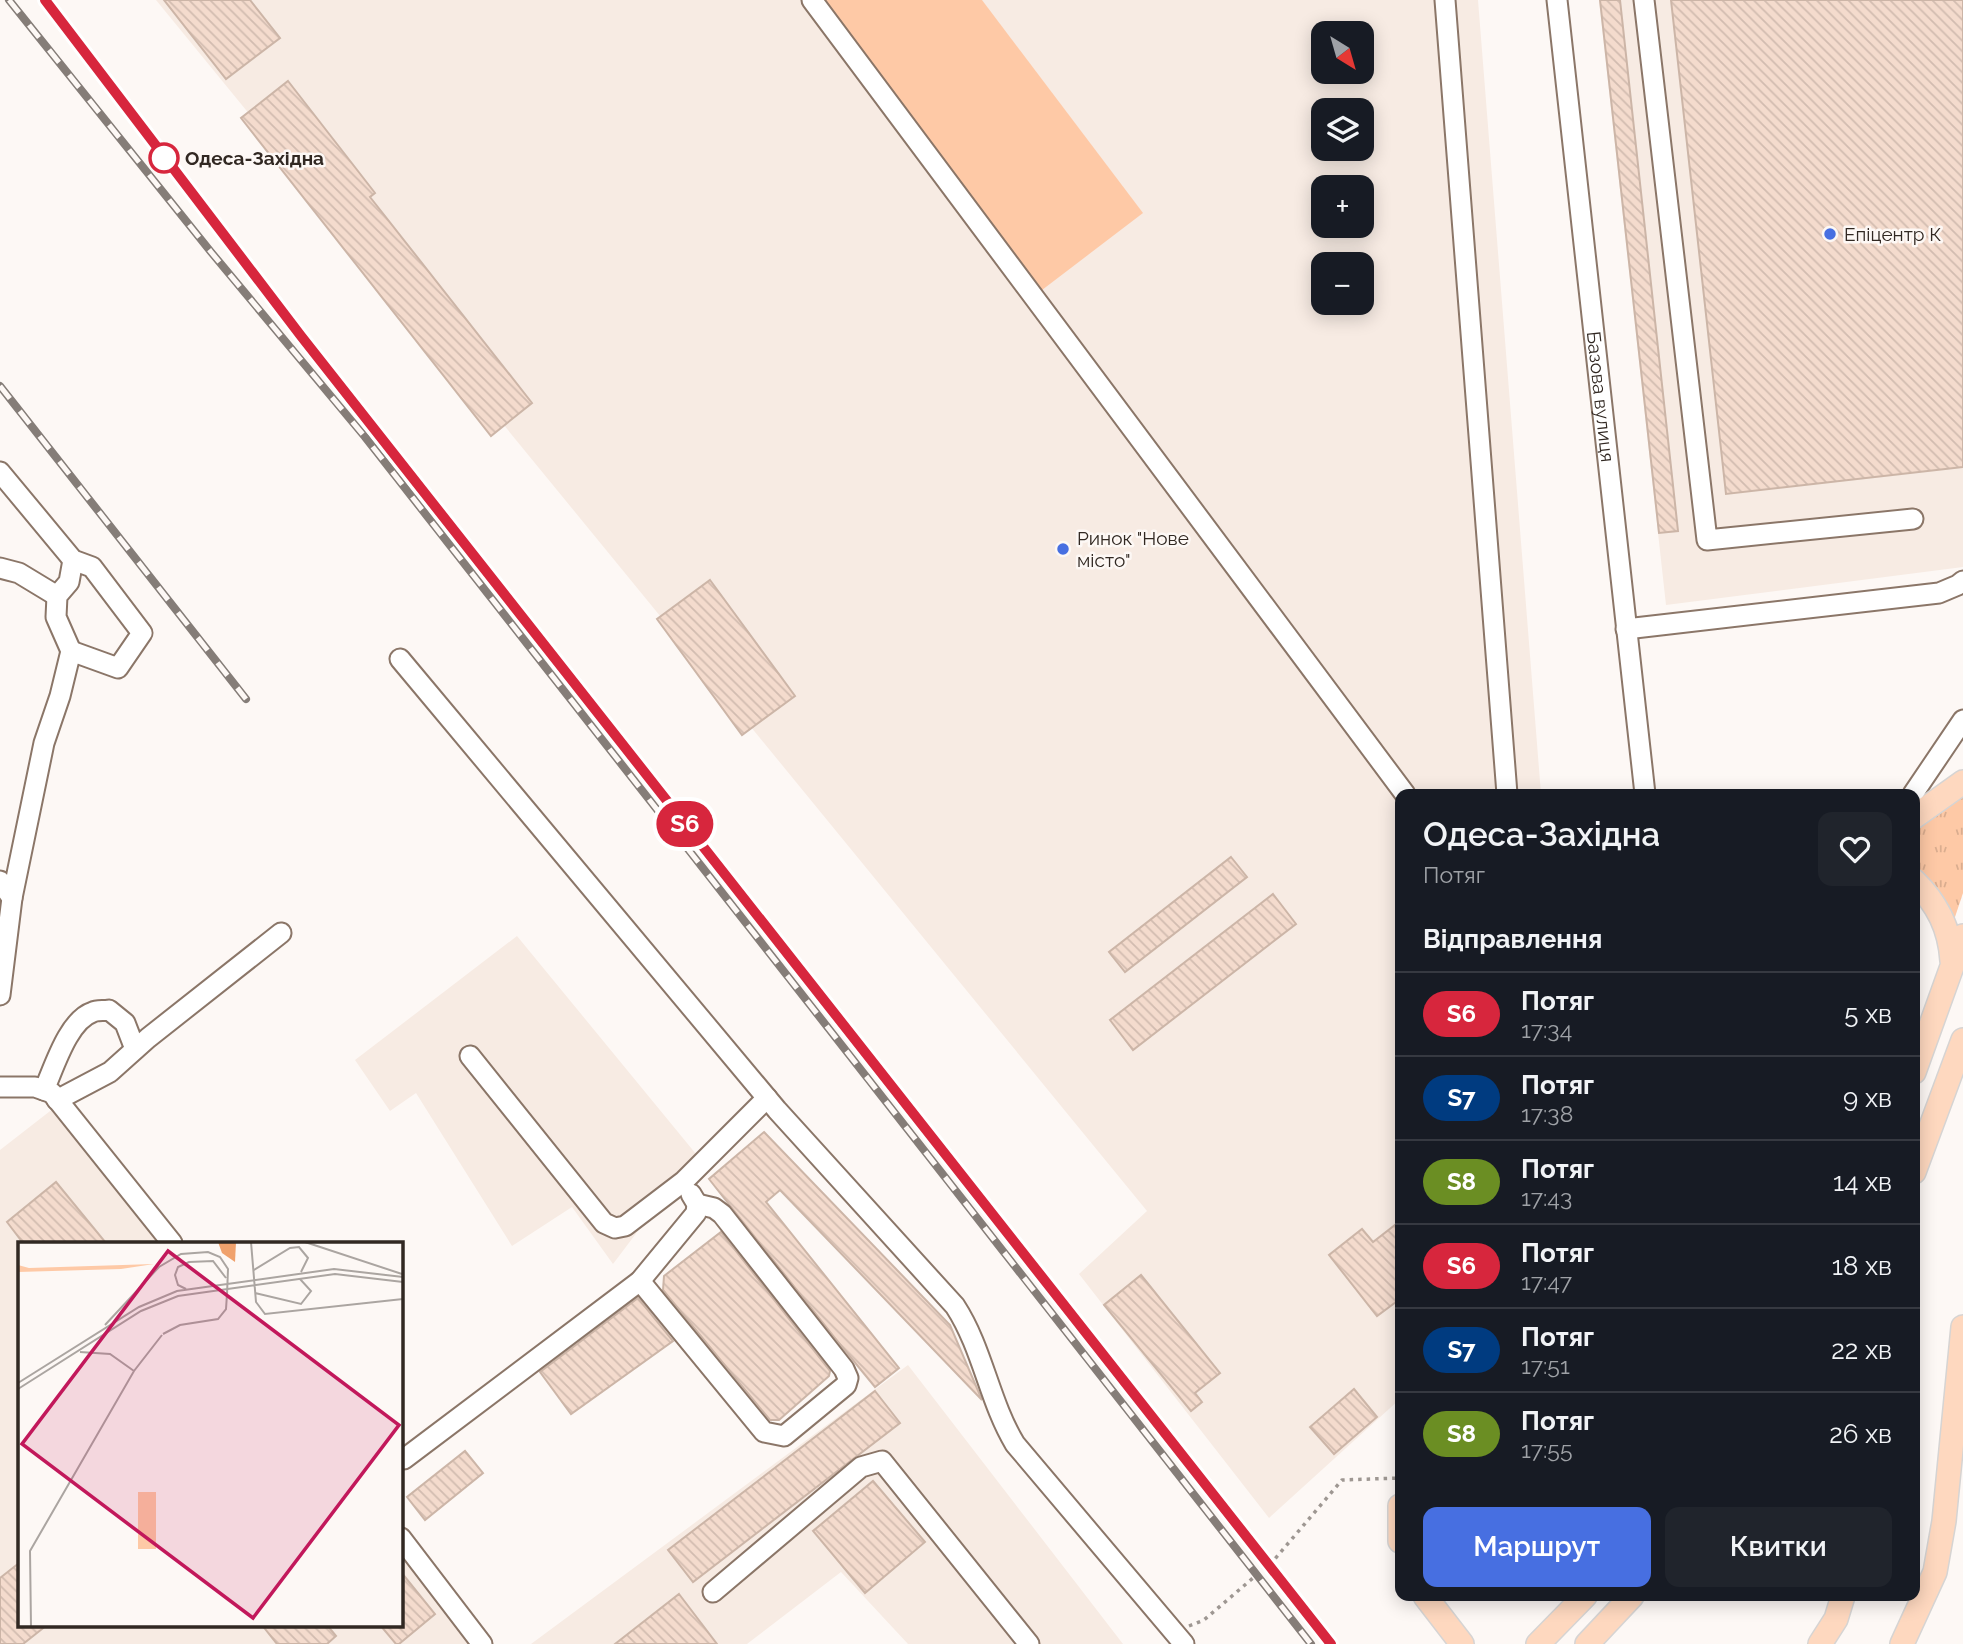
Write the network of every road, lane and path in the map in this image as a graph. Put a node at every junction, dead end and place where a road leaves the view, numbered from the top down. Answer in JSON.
{"nodes":[{"id":1,"x":812,"y":0,"type":"edge"},
{"id":2,"x":1445,"y":0,"type":"edge"},
{"id":3,"x":1557,"y":0,"type":"edge"},
{"id":4,"x":1644,"y":0,"type":"edge"},
{"id":5,"x":0,"y":472,"type":"edge"},
{"id":6,"x":1913,"y":519,"type":"dead end"},
{"id":7,"x":74,"y":560,"type":"junction"},
{"id":8,"x":0,"y":568,"type":"edge"},
{"id":9,"x":1963,"y":580,"type":"edge"},
{"id":10,"x":57,"y":596,"type":"junction"},
{"id":11,"x":1626,"y":629,"type":"junction"},
{"id":12,"x":71,"y":651,"type":"junction"},
{"id":13,"x":400,"y":659,"type":"dead end"},
{"id":14,"x":1963,"y":720,"type":"edge"},
{"id":15,"x":1963,"y":782,"type":"edge"},
{"id":16,"x":1401,"y":789,"type":"edge"},
{"id":17,"x":1507,"y":789,"type":"edge"},
{"id":18,"x":1644,"y":789,"type":"edge"},
{"id":19,"x":1916,"y":789,"type":"edge"},
{"id":20,"x":1920,"y":813,"type":"edge"},
{"id":21,"x":0,"y":881,"type":"edge"},
{"id":22,"x":1920,"y":887,"type":"edge"},
{"id":23,"x":12,"y":898,"type":"junction"},
{"id":24,"x":281,"y":933,"type":"dead end"},
{"id":25,"x":1963,"y":936,"type":"edge"},
{"id":26,"x":1952,"y":968,"type":"junction"},
{"id":27,"x":0,"y":995,"type":"edge"},
{"id":28,"x":1963,"y":1040,"type":"edge"},
{"id":29,"x":135,"y":1049,"type":"junction"},
{"id":30,"x":470,"y":1056,"type":"dead end"},
{"id":31,"x":1920,"y":1056,"type":"edge"},
{"id":32,"x":0,"y":1087,"type":"edge"},
{"id":33,"x":51,"y":1095,"type":"junction"},
{"id":34,"x":767,"y":1098,"type":"junction"},
{"id":35,"x":1920,"y":1156,"type":"edge"},
{"id":36,"x":684,"y":1181,"type":"junction"},
{"id":37,"x":697,"y":1203,"type":"junction"},
{"id":38,"x":171,"y":1242,"type":"edge"},
{"id":39,"x":639,"y":1281,"type":"junction"},
{"id":40,"x":1963,"y":1327,"type":"edge"},
{"id":41,"x":404,"y":1459,"type":"dead end"},
{"id":42,"x":1395,"y":1478,"type":"edge"},
{"id":43,"x":402,"y":1539,"type":"edge"},
{"id":44,"x":713,"y":1592,"type":"dead end"},
{"id":45,"x":1429,"y":1601,"type":"edge"},
{"id":46,"x":1580,"y":1601,"type":"edge"},
{"id":47,"x":1627,"y":1601,"type":"edge"},
{"id":48,"x":1841,"y":1601,"type":"edge"},
{"id":49,"x":1179,"y":1638,"type":"edge"},
{"id":50,"x":482,"y":1644,"type":"edge"},
{"id":51,"x":1029,"y":1644,"type":"edge"},
{"id":52,"x":1462,"y":1644,"type":"edge"},
{"id":53,"x":1538,"y":1644,"type":"edge"},
{"id":54,"x":1587,"y":1644,"type":"edge"},
{"id":55,"x":1820,"y":1644,"type":"edge"},
{"id":56,"x":1902,"y":1644,"type":"edge"}],
"edges":[{"from":1,"to":16,"type":"street"},
{"from":2,"to":17,"type":"street"},
{"from":3,"to":11,"type":"street","name":"Базова вулиця"},
{"from":4,"to":6,"type":"street"},
{"from":5,"to":7,"type":"street"},
{"from":7,"to":10,"type":"street"},
{"from":7,"to":12,"type":"street"},
{"from":8,"to":10,"type":"street"},
{"from":9,"to":11,"type":"street"},
{"from":10,"to":12,"type":"street"},
{"from":11,"to":18,"type":"street","name":"Базова вулиця"},
{"from":12,"to":23,"type":"street"},
{"from":13,"to":34,"type":"street"},
{"from":14,"to":19,"type":"street"},
{"from":15,"to":20,"type":"main road"},
{"from":21,"to":23,"type":"street"},
{"from":22,"to":26,"type":"main road"},
{"from":23,"to":27,"type":"street"},
{"from":24,"to":29,"type":"street"},
{"from":25,"to":26,"type":"main road"},
{"from":26,"to":31,"type":"main road"},
{"from":28,"to":35,"type":"main road"},
{"from":29,"to":33,"type":"street"},
{"from":29,"to":33,"type":"street"},
{"from":30,"to":36,"type":"street"},
{"from":32,"to":33,"type":"street"},
{"from":33,"to":38,"type":"street"},
{"from":34,"to":36,"type":"street"},
{"from":34,"to":49,"type":"street"},
{"from":36,"to":37,"type":"street"},
{"from":37,"to":39,"type":"street"},
{"from":37,"to":39,"type":"street"},
{"from":39,"to":41,"type":"street"},
{"from":40,"to":56,"type":"main road"},
{"from":42,"to":49,"type":"path"},
{"from":43,"to":50,"type":"street"},
{"from":44,"to":51,"type":"street"},
{"from":45,"to":52,"type":"main road"},
{"from":46,"to":53,"type":"main road"},
{"from":47,"to":54,"type":"main road"},
{"from":48,"to":55,"type":"main road"}]}
